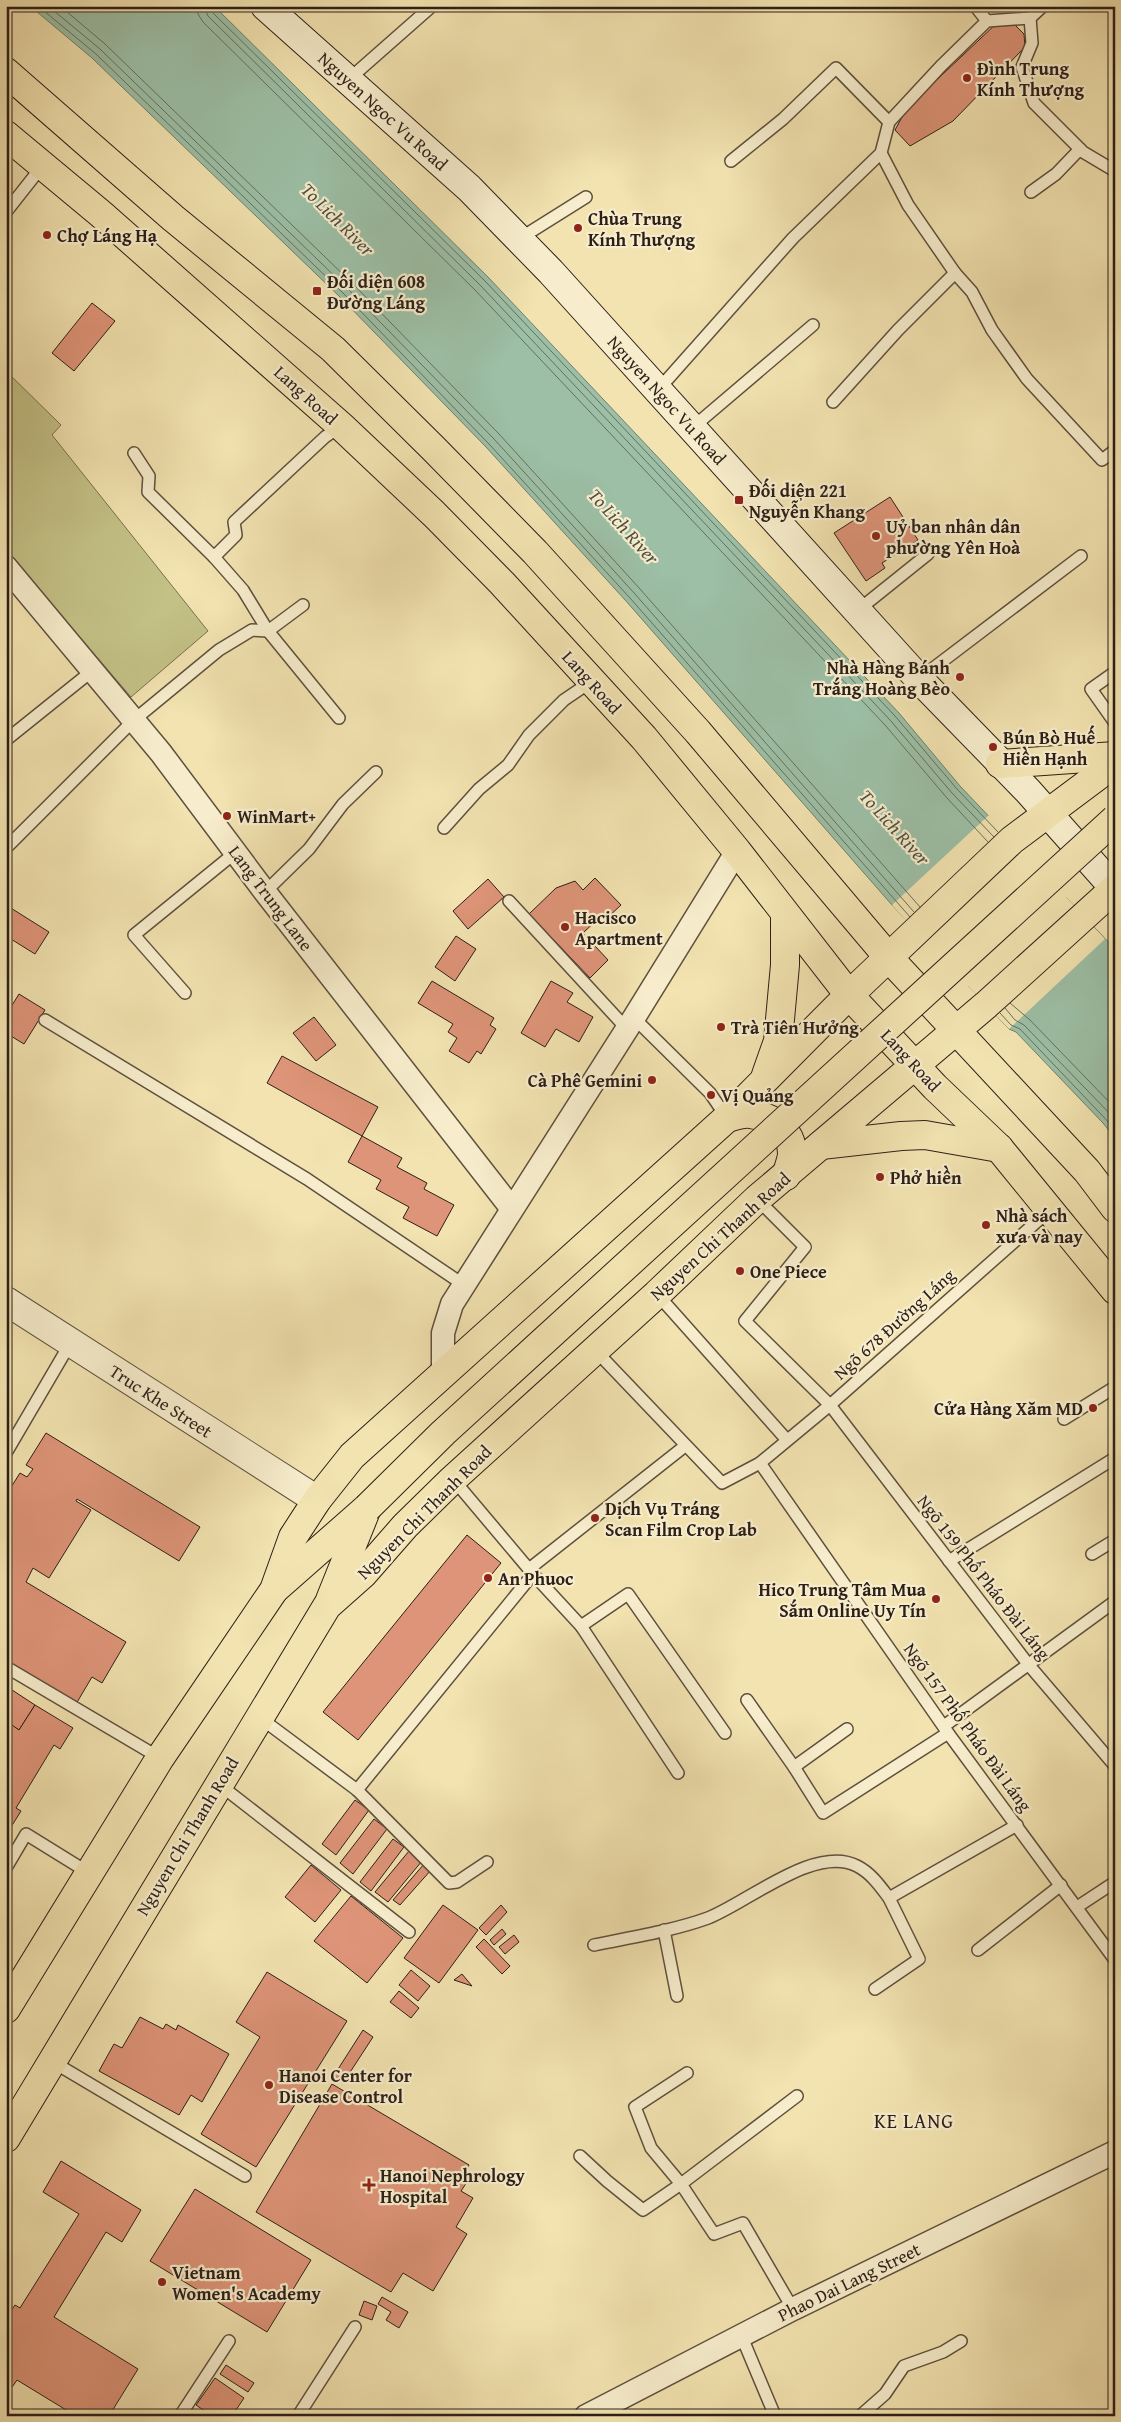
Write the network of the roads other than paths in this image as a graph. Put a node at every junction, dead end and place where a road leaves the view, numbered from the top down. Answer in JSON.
{"nodes":[{"id":1,"x":266,"y":6,"type":"edge"},
{"id":2,"x":432,"y":6,"type":"edge"},
{"id":3,"x":975,"y":6,"type":"edge"},
{"id":4,"x":1043,"y":6,"type":"edge"},
{"id":5,"x":1030,"y":18,"type":"junction"},
{"id":6,"x":987,"y":21,"type":"junction"},
{"id":7,"x":6,"y":72,"type":"edge"},
{"id":8,"x":348,"y":80,"type":"junction"},
{"id":9,"x":890,"y":122,"type":"junction"},
{"id":10,"x":6,"y":135,"type":"edge"},
{"id":11,"x":1080,"y":150,"type":"junction"},
{"id":12,"x":881,"y":152,"type":"junction"},
{"id":13,"x":731,"y":161,"type":"dead end"},
{"id":14,"x":43,"y":165,"type":"junction"},
{"id":15,"x":1113,"y":166,"type":"edge"},
{"id":16,"x":1031,"y":192,"type":"dead end"},
{"id":17,"x":586,"y":197,"type":"dead end"},
{"id":18,"x":6,"y":212,"type":"edge"},
{"id":19,"x":519,"y":239,"type":"junction"},
{"id":20,"x":955,"y":273,"type":"junction"},
{"id":21,"x":814,"y":325,"type":"dead end"},
{"id":22,"x":658,"y":390,"type":"junction"},
{"id":23,"x":833,"y":402,"type":"dead end"},
{"id":24,"x":341,"y":426,"type":"junction"},
{"id":25,"x":692,"y":428,"type":"junction"},
{"id":26,"x":1115,"y":450,"type":"edge"},
{"id":27,"x":134,"y":453,"type":"dead end"},
{"id":28,"x":928,"y":554,"type":"dead end"},
{"id":29,"x":1081,"y":556,"type":"dead end"},
{"id":30,"x":214,"y":557,"type":"junction"},
{"id":31,"x":8,"y":573,"type":"edge"},
{"id":32,"x":304,"y":605,"type":"dead end"},
{"id":33,"x":857,"y":611,"type":"junction"},
{"id":34,"x":268,"y":631,"type":"junction"},
{"id":35,"x":92,"y":671,"type":"junction"},
{"id":36,"x":1115,"y":672,"type":"edge"},
{"id":37,"x":919,"y":679,"type":"junction"},
{"id":38,"x":592,"y":681,"type":"junction"},
{"id":39,"x":339,"y":718,"type":"dead end"},
{"id":40,"x":134,"y":720,"type":"junction"},
{"id":41,"x":1115,"y":723,"type":"edge"},
{"id":42,"x":6,"y":740,"type":"edge"},
{"id":43,"x":1115,"y":756,"type":"edge"},
{"id":44,"x":1115,"y":763,"type":"edge"},
{"id":45,"x":1000,"y":764,"type":"junction"},
{"id":46,"x":376,"y":772,"type":"dead end"},
{"id":47,"x":1047,"y":814,"type":"junction"},
{"id":48,"x":1115,"y":819,"type":"edge"},
{"id":49,"x":444,"y":828,"type":"dead end"},
{"id":50,"x":6,"y":848,"type":"edge"},
{"id":51,"x":737,"y":851,"type":"junction"},
{"id":52,"x":236,"y":852,"type":"junction"},
{"id":53,"x":1115,"y":889,"type":"edge"},
{"id":54,"x":265,"y":892,"type":"junction"},
{"id":55,"x":509,"y":901,"type":"dead end"},
{"id":56,"x":785,"y":914,"type":"junction"},
{"id":57,"x":889,"y":958,"type":"junction"},
{"id":58,"x":185,"y":994,"type":"dead end"},
{"id":59,"x":849,"y":995,"type":"junction"},
{"id":60,"x":45,"y":1020,"type":"dead end"},
{"id":61,"x":631,"y":1024,"type":"junction"},
{"id":62,"x":955,"y":1030,"type":"junction"},
{"id":63,"x":916,"y":1065,"type":"junction"},
{"id":64,"x":764,"y":1081,"type":"junction"},
{"id":65,"x":727,"y":1118,"type":"junction"},
{"id":66,"x":821,"y":1146,"type":"junction"},
{"id":67,"x":999,"y":1148,"type":"junction"},
{"id":68,"x":786,"y":1176,"type":"junction"},
{"id":69,"x":757,"y":1198,"type":"junction"},
{"id":70,"x":1115,"y":1208,"type":"edge"},
{"id":71,"x":512,"y":1209,"type":"junction"},
{"id":72,"x":1050,"y":1210,"type":"junction"},
{"id":73,"x":464,"y":1285,"type":"junction"},
{"id":74,"x":1115,"y":1290,"type":"edge"},
{"id":75,"x":657,"y":1294,"type":"junction"},
{"id":76,"x":6,"y":1300,"type":"edge"},
{"id":77,"x":71,"y":1342,"type":"junction"},
{"id":78,"x":594,"y":1349,"type":"junction"},
{"id":79,"x":443,"y":1373,"type":"junction"},
{"id":80,"x":1115,"y":1386,"type":"edge"},
{"id":81,"x":830,"y":1405,"type":"junction"},
{"id":82,"x":1064,"y":1419,"type":"dead end"},
{"id":83,"x":786,"y":1439,"type":"junction"},
{"id":84,"x":685,"y":1446,"type":"junction"},
{"id":85,"x":6,"y":1453,"type":"edge"},
{"id":86,"x":1115,"y":1458,"type":"edge"},
{"id":87,"x":760,"y":1463,"type":"junction"},
{"id":88,"x":453,"y":1479,"type":"junction"},
{"id":89,"x":317,"y":1500,"type":"junction"},
{"id":90,"x":367,"y":1508,"type":"junction"},
{"id":91,"x":1115,"y":1540,"type":"edge"},
{"id":92,"x":1092,"y":1554,"type":"dead end"},
{"id":93,"x":948,"y":1561,"type":"junction"},
{"id":94,"x":531,"y":1571,"type":"junction"},
{"id":95,"x":274,"y":1590,"type":"junction"},
{"id":96,"x":1114,"y":1602,"type":"edge"},
{"id":97,"x":327,"y":1606,"type":"junction"},
{"id":98,"x":581,"y":1626,"type":"junction"},
{"id":99,"x":1028,"y":1664,"type":"junction"},
{"id":100,"x":6,"y":1667,"type":"edge"},
{"id":101,"x":747,"y":1700,"type":"dead end"},
{"id":102,"x":259,"y":1717,"type":"junction"},
{"id":103,"x":847,"y":1729,"type":"dead end"},
{"id":104,"x":946,"y":1729,"type":"junction"},
{"id":105,"x":725,"y":1733,"type":"dead end"},
{"id":106,"x":160,"y":1758,"type":"junction"},
{"id":107,"x":1115,"y":1766,"type":"edge"},
{"id":108,"x":794,"y":1767,"type":"junction"},
{"id":109,"x":678,"y":1773,"type":"dead end"},
{"id":110,"x":220,"y":1785,"type":"junction"},
{"id":111,"x":357,"y":1790,"type":"junction"},
{"id":112,"x":1017,"y":1825,"type":"junction"},
{"id":113,"x":487,"y":1862,"type":"dead end"},
{"id":114,"x":6,"y":1868,"type":"edge"},
{"id":115,"x":89,"y":1873,"type":"junction"},
{"id":116,"x":1115,"y":1882,"type":"edge"},
{"id":117,"x":1061,"y":1885,"type":"junction"},
{"id":118,"x":889,"y":1898,"type":"junction"},
{"id":119,"x":1077,"y":1907,"type":"junction"},
{"id":120,"x":664,"y":1930,"type":"junction"},
{"id":121,"x":409,"y":1932,"type":"dead end"},
{"id":122,"x":594,"y":1945,"type":"dead end"},
{"id":123,"x":978,"y":1950,"type":"dead end"},
{"id":124,"x":1115,"y":1960,"type":"edge"},
{"id":125,"x":875,"y":1990,"type":"dead end"},
{"id":126,"x":676,"y":1996,"type":"dead end"},
{"id":127,"x":6,"y":2009,"type":"edge"},
{"id":128,"x":53,"y":2062,"type":"junction"},
{"id":129,"x":687,"y":2073,"type":"dead end"},
{"id":130,"x":797,"y":2096,"type":"dead end"},
{"id":131,"x":6,"y":2138,"type":"edge"},
{"id":132,"x":1115,"y":2152,"type":"edge"},
{"id":133,"x":580,"y":2156,"type":"dead end"},
{"id":134,"x":245,"y":2176,"type":"dead end"},
{"id":135,"x":681,"y":2184,"type":"junction"},
{"id":136,"x":792,"y":2309,"type":"junction"},
{"id":137,"x":355,"y":2327,"type":"dead end"},
{"id":138,"x":741,"y":2335,"type":"junction"},
{"id":139,"x":229,"y":2341,"type":"dead end"},
{"id":140,"x":961,"y":2341,"type":"dead end"},
{"id":141,"x":180,"y":2416,"type":"edge"},
{"id":142,"x":298,"y":2416,"type":"edge"},
{"id":143,"x":586,"y":2416,"type":"edge"},
{"id":144,"x":775,"y":2416,"type":"edge"},
{"id":145,"x":860,"y":2416,"type":"edge"}],
"edges":[{"from":1,"to":8,"type":"main road","name":"Nguyen Ngoc Vu Road"},
{"from":2,"to":8,"type":"lane"},
{"from":3,"to":6,"type":"lane"},
{"from":4,"to":5,"type":"lane"},
{"from":5,"to":6,"type":"lane"},
{"from":5,"to":11,"type":"lane"},
{"from":6,"to":9,"type":"lane"},
{"from":7,"to":57,"type":"main road"},
{"from":8,"to":19,"type":"main road","name":"Nguyen Ngoc Vu Road"},
{"from":9,"to":12,"type":"lane"},
{"from":9,"to":13,"type":"lane"},
{"from":10,"to":14,"type":"main road","name":"Lang Road"},
{"from":11,"to":15,"type":"lane"},
{"from":11,"to":16,"type":"lane"},
{"from":12,"to":20,"type":"lane"},
{"from":12,"to":22,"type":"lane"},
{"from":14,"to":18,"type":"lane"},
{"from":14,"to":24,"type":"main road","name":"Lang Road"},
{"from":17,"to":19,"type":"lane"},
{"from":19,"to":22,"type":"main road","name":"Nguyen Ngoc Vu Road"},
{"from":20,"to":23,"type":"lane"},
{"from":20,"to":26,"type":"lane"},
{"from":21,"to":25,"type":"lane"},
{"from":22,"to":25,"type":"main road","name":"Nguyen Ngoc Vu Road"},
{"from":24,"to":30,"type":"lane"},
{"from":24,"to":38,"type":"main road","name":"Lang Road"},
{"from":25,"to":33,"type":"main road","name":"Nguyen Ngoc Vu Road"},
{"from":27,"to":30,"type":"lane"},
{"from":28,"to":33,"type":"lane"},
{"from":29,"to":37,"type":"lane"},
{"from":30,"to":34,"type":"lane"},
{"from":31,"to":35,"type":"street","name":"Lang Trung Lane"},
{"from":32,"to":34,"type":"lane"},
{"from":33,"to":37,"type":"main road","name":"Nguyen Ngoc Vu Road"},
{"from":34,"to":39,"type":"lane"},
{"from":34,"to":40,"type":"lane"},
{"from":35,"to":40,"type":"street","name":"Lang Trung Lane"},
{"from":35,"to":42,"type":"lane"},
{"from":36,"to":41,"type":"lane"},
{"from":37,"to":45,"type":"main road","name":"Nguyen Ngoc Vu Road"},
{"from":38,"to":49,"type":"lane"},
{"from":38,"to":51,"type":"main road","name":"Lang Road"},
{"from":40,"to":50,"type":"lane"},
{"from":40,"to":52,"type":"street","name":"Lang Trung Lane"},
{"from":43,"to":45,"type":"main road"},
{"from":44,"to":47,"type":"main road"},
{"from":45,"to":47,"type":"main road","name":"Nguyen Ngoc Vu Road"},
{"from":46,"to":54,"type":"lane"},
{"from":47,"to":53,"type":"main road","name":"Nguyen Ngoc Vu Road"},
{"from":47,"to":57,"type":"main road"},
{"from":48,"to":90,"type":"main road","bridge":true},
{"from":51,"to":56,"type":"main road","name":"Lang Road"},
{"from":51,"to":61,"type":"street"},
{"from":52,"to":54,"type":"street","name":"Lang Trung Lane"},
{"from":52,"to":58,"type":"lane"},
{"from":53,"to":62,"type":"main road","name":"Nguyen Chi Thanh Road"},
{"from":54,"to":71,"type":"street","name":"Lang Trung Lane"},
{"from":55,"to":61,"type":"lane"},
{"from":56,"to":59,"type":"main road","name":"Lang Road"},
{"from":56,"to":64,"type":"main road"},
{"from":57,"to":59,"type":"main road"},
{"from":57,"to":62,"type":"main road"},
{"from":59,"to":63,"type":"main road","name":"Lang Road"},
{"from":59,"to":64,"type":"main road"},
{"from":60,"to":73,"type":"lane"},
{"from":61,"to":65,"type":"lane"},
{"from":61,"to":71,"type":"street"},
{"from":62,"to":63,"type":"main road","name":"Nguyen Chi Thanh Road"},
{"from":62,"to":70,"type":"main road"},
{"from":63,"to":66,"type":"main road","name":"Nguyen Chi Thanh Road"},
{"from":63,"to":67,"type":"main road","name":"Lang Road"},
{"from":64,"to":65,"type":"main road"},
{"from":65,"to":68,"type":"main road"},
{"from":65,"to":79,"type":"main road"},
{"from":66,"to":67,"type":"main road"},
{"from":66,"to":68,"type":"main road","name":"Nguyen Chi Thanh Road"},
{"from":67,"to":72,"type":"main road","name":"Lang Road"},
{"from":68,"to":69,"type":"main road","name":"Nguyen Chi Thanh Road"},
{"from":69,"to":75,"type":"main road","name":"Nguyen Chi Thanh Road"},
{"from":69,"to":81,"type":"lane","name":"Ngõ 159 Phố Pháo Đài Láng"},
{"from":71,"to":73,"type":"street"},
{"from":72,"to":74,"type":"main road","name":"Lang Road"},
{"from":72,"to":81,"type":"lane","name":"Ngõ 678 Đường Láng"},
{"from":73,"to":79,"type":"street"},
{"from":75,"to":78,"type":"main road","name":"Nguyen Chi Thanh Road"},
{"from":75,"to":83,"type":"lane"},
{"from":76,"to":77,"type":"main road","name":"Truc Khe Street"},
{"from":77,"to":85,"type":"lane"},
{"from":77,"to":89,"type":"main road","name":"Truc Khe Street"},
{"from":78,"to":84,"type":"lane"},
{"from":78,"to":88,"type":"main road","name":"Nguyen Chi Thanh Road"},
{"from":79,"to":89,"type":"main road"},
{"from":80,"to":82,"type":"lane"},
{"from":81,"to":83,"type":"lane","name":"Ngõ 678 Đường Láng"},
{"from":81,"to":93,"type":"lane","name":"Ngõ 159 Phố Pháo Đài Láng"},
{"from":83,"to":87,"type":"lane","name":"Ngõ 678 Đường Láng"},
{"from":84,"to":87,"type":"lane","name":"Ngõ 678 Đường Láng"},
{"from":84,"to":94,"type":"lane"},
{"from":86,"to":93,"type":"lane"},
{"from":87,"to":104,"type":"lane","name":"Ngõ 157 Phố Pháo Đài Láng"},
{"from":88,"to":94,"type":"lane"},
{"from":88,"to":97,"type":"main road","name":"Nguyen Chi Thanh Road"},
{"from":89,"to":95,"type":"main road"},
{"from":90,"to":95,"type":"main road"},
{"from":90,"to":97,"type":"main road"},
{"from":91,"to":92,"type":"lane"},
{"from":93,"to":99,"type":"lane","name":"Ngõ 159 Phố Pháo Đài Láng"},
{"from":94,"to":98,"type":"lane"},
{"from":94,"to":111,"type":"lane"},
{"from":95,"to":106,"type":"main road"},
{"from":96,"to":99,"type":"lane"},
{"from":97,"to":102,"type":"main road","name":"Nguyen Chi Thanh Road"},
{"from":98,"to":105,"type":"lane"},
{"from":98,"to":109,"type":"lane"},
{"from":99,"to":104,"type":"lane"},
{"from":99,"to":107,"type":"lane","name":"Ngõ 159 Phố Pháo Đài Láng"},
{"from":100,"to":106,"type":"lane"},
{"from":101,"to":108,"type":"lane"},
{"from":102,"to":110,"type":"main road","name":"Nguyen Chi Thanh Road"},
{"from":102,"to":111,"type":"lane"},
{"from":103,"to":108,"type":"lane"},
{"from":104,"to":108,"type":"lane"},
{"from":104,"to":112,"type":"lane","name":"Ngõ 157 Phố Pháo Đài Láng"},
{"from":106,"to":115,"type":"main road"},
{"from":110,"to":121,"type":"lane"},
{"from":110,"to":128,"type":"main road","name":"Nguyen Chi Thanh Road"},
{"from":111,"to":113,"type":"lane"},
{"from":112,"to":117,"type":"lane","name":"Ngõ 157 Phố Pháo Đài Láng"},
{"from":112,"to":118,"type":"lane"},
{"from":114,"to":115,"type":"lane"},
{"from":115,"to":127,"type":"main road"},
{"from":116,"to":119,"type":"lane"},
{"from":117,"to":119,"type":"lane","name":"Ngõ 157 Phố Pháo Đài Láng"},
{"from":117,"to":123,"type":"lane"},
{"from":118,"to":120,"type":"lane"},
{"from":118,"to":125,"type":"lane"},
{"from":119,"to":124,"type":"lane","name":"Ngõ 157 Phố Pháo Đài Láng"},
{"from":120,"to":122,"type":"lane"},
{"from":120,"to":126,"type":"lane"},
{"from":128,"to":131,"type":"main road","name":"Nguyen Chi Thanh Road"},
{"from":128,"to":134,"type":"lane"},
{"from":129,"to":135,"type":"lane"},
{"from":130,"to":135,"type":"lane"},
{"from":132,"to":136,"type":"street","name":"Phao Dai Lang Street"},
{"from":133,"to":135,"type":"lane"},
{"from":135,"to":136,"type":"lane"},
{"from":136,"to":138,"type":"street","name":"Phao Dai Lang Street"},
{"from":137,"to":142,"type":"lane"},
{"from":138,"to":143,"type":"street","name":"Phao Dai Lang Street"},
{"from":138,"to":144,"type":"lane"},
{"from":139,"to":141,"type":"lane"},
{"from":140,"to":145,"type":"lane"}]}
